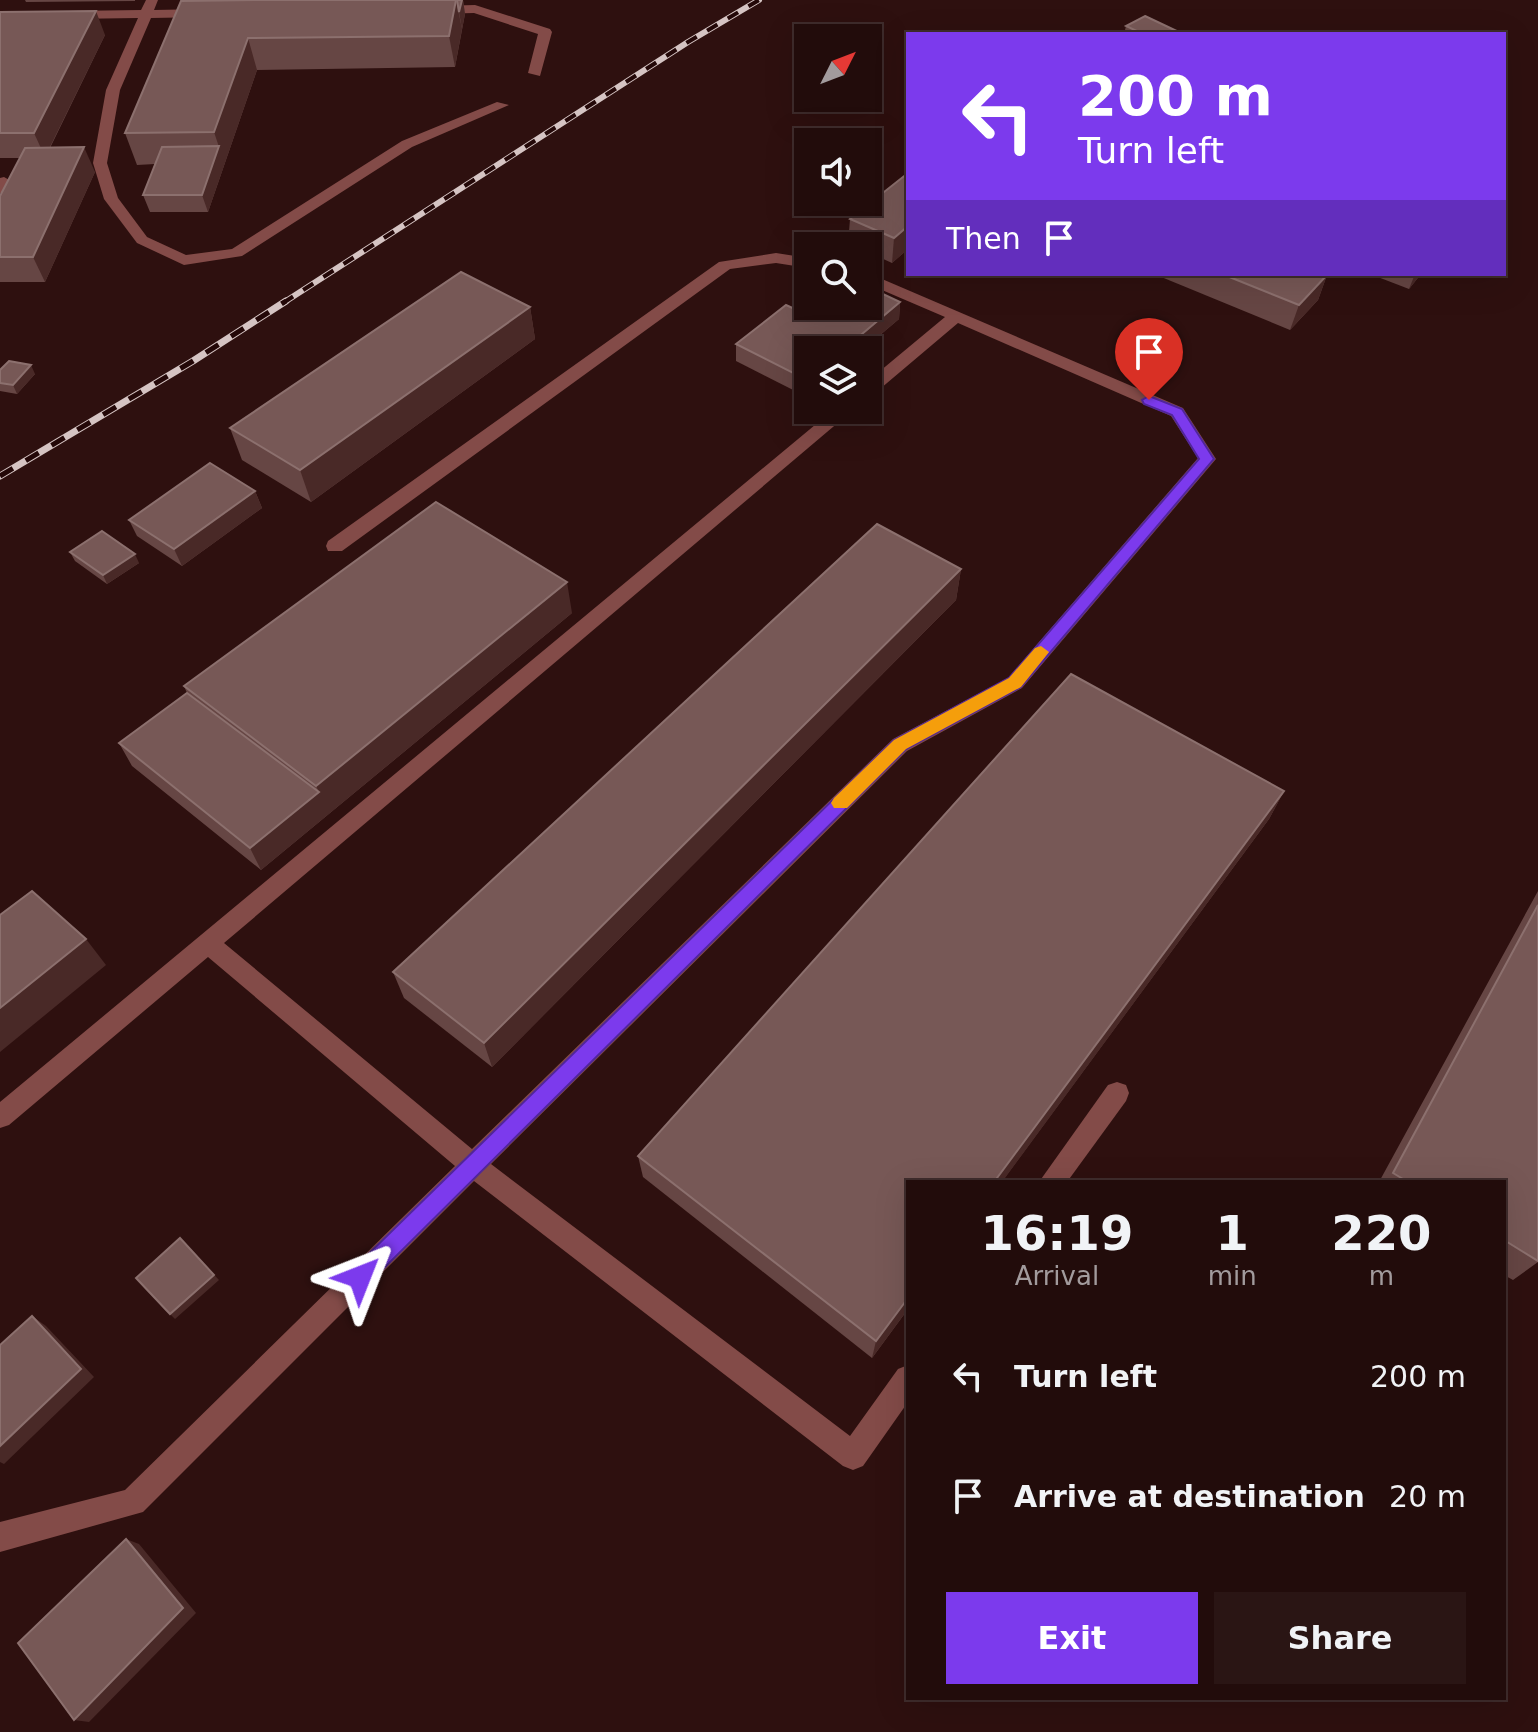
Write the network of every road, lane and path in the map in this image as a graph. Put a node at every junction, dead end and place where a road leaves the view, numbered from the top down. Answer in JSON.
{"nodes":[{"id":1,"x":148,"y":7,"type":"edge"},
{"id":2,"x":429,"y":10,"type":"edge"},
{"id":3,"x":218,"y":13,"type":"edge"},
{"id":4,"x":58,"y":15,"type":"edge"},
{"id":5,"x":535,"y":73,"type":"dead end"},
{"id":6,"x":502,"y":105,"type":"dead end"},
{"id":7,"x":0,"y":182,"type":"edge"},
{"id":8,"x":0,"y":189,"type":"edge"},
{"id":9,"x":794,"y":261,"type":"edge"},
{"id":10,"x":882,"y":284,"type":"edge"},
{"id":11,"x":955,"y":317,"type":"junction"},
{"id":12,"x":882,"y":378,"type":"edge"},
{"id":13,"x":827,"y":424,"type":"edge"},
{"id":14,"x":335,"y":546,"type":"dead end"},
{"id":15,"x":208,"y":943,"type":"junction"},
{"id":16,"x":1117,"y":1093,"type":"dead end"},
{"id":17,"x":0,"y":1117,"type":"edge"},
{"id":18,"x":473,"y":1165,"type":"junction"},
{"id":19,"x":1053,"y":1180,"type":"edge"},
{"id":20,"x":906,"y":1382,"type":"edge"},
{"id":21,"x":0,"y":1537,"type":"edge"}],
"edges":[{"from":1,"to":3,"type":"lane"},
{"from":1,"to":4,"type":"lane"},
{"from":1,"to":6,"type":"lane"},
{"from":2,"to":5,"type":"lane"},
{"from":7,"to":8,"type":"lane"},
{"from":9,"to":14,"type":"lane"},
{"from":10,"to":11,"type":"lane"},
{"from":11,"to":12,"type":"lane"},
{"from":11,"to":18,"type":"lane"},
{"from":13,"to":15,"type":"lane"},
{"from":15,"to":17,"type":"lane"},
{"from":15,"to":18,"type":"lane"},
{"from":16,"to":19,"type":"lane"},
{"from":18,"to":20,"type":"lane"},
{"from":18,"to":21,"type":"lane"}]}
